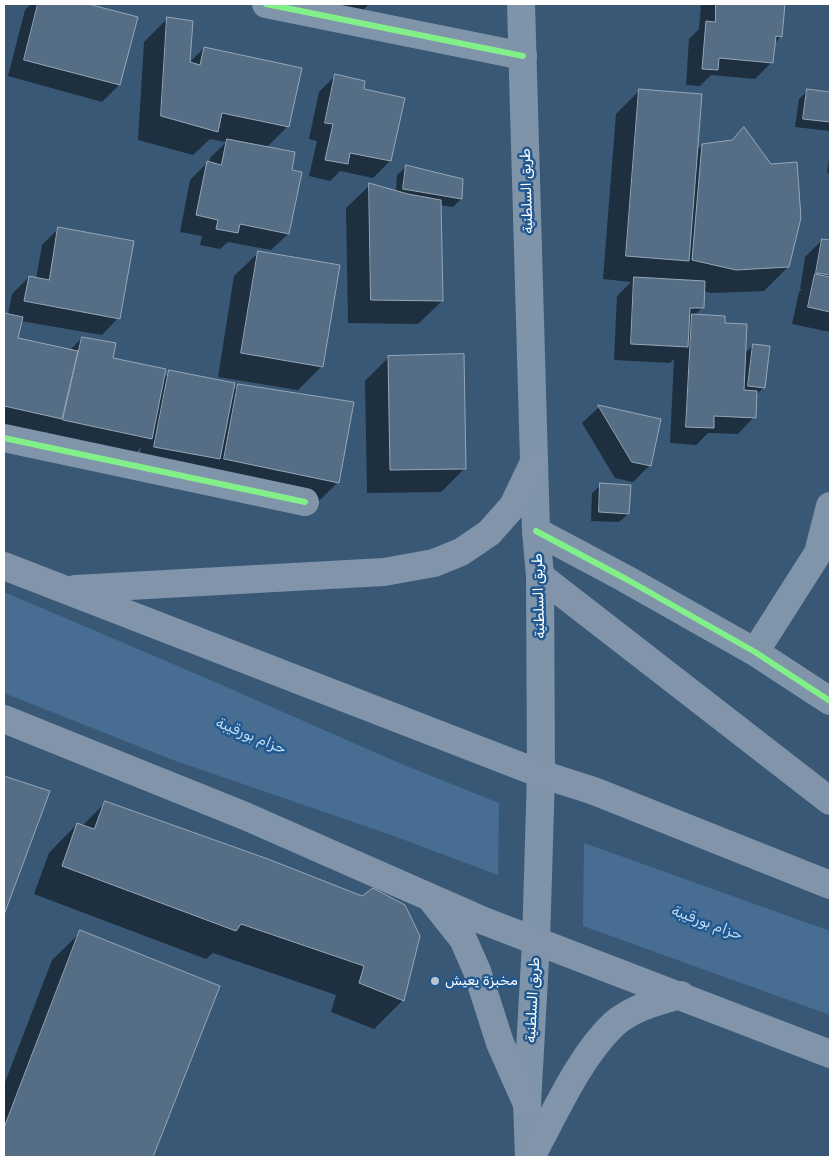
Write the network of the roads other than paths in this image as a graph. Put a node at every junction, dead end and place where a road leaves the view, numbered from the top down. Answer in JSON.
{"nodes":[{"id":1,"x":266,"y":4,"type":"edge"},
{"id":2,"x":521,"y":4,"type":"edge"},
{"id":3,"x":523,"y":56,"type":"junction"},
{"id":4,"x":4,"y":438,"type":"edge"},
{"id":5,"x":534,"y":462,"type":"junction"},
{"id":6,"x":306,"y":502,"type":"dead end"},
{"id":7,"x":830,"y":506,"type":"edge"},
{"id":8,"x":536,"y":531,"type":"junction"},
{"id":9,"x":4,"y":566,"type":"edge"},
{"id":10,"x":540,"y":576,"type":"junction"},
{"id":11,"x":65,"y":590,"type":"junction"},
{"id":12,"x":755,"y":652,"type":"junction"},
{"id":13,"x":830,"y":701,"type":"edge"},
{"id":14,"x":4,"y":720,"type":"edge"},
{"id":15,"x":541,"y":774,"type":"junction"},
{"id":16,"x":830,"y":801,"type":"edge"},
{"id":17,"x":830,"y":884,"type":"edge"},
{"id":18,"x":429,"y":896,"type":"junction"},
{"id":19,"x":536,"y":942,"type":"junction"},
{"id":20,"x":681,"y":995,"type":"junction"},
{"id":21,"x":830,"y":1054,"type":"edge"},
{"id":22,"x":528,"y":1104,"type":"junction"},
{"id":23,"x":530,"y":1157,"type":"edge"}],
"edges":[{"from":1,"to":3,"type":"street"},
{"from":2,"to":3,"type":"main road","name":"طريق السلطنية"},
{"from":3,"to":5,"type":"main road","name":"طريق السلطنية"},
{"from":4,"to":6,"type":"street"},
{"from":5,"to":8,"type":"main road","name":"طريق السلطنية"},
{"from":5,"to":11,"type":"highway"},
{"from":7,"to":12,"type":"street"},
{"from":8,"to":10,"type":"main road","name":"طريق السلطنية"},
{"from":8,"to":12,"type":"street"},
{"from":9,"to":11,"type":"highway"},
{"from":10,"to":15,"type":"main road","name":"طريق السلطنية"},
{"from":10,"to":16,"type":"highway"},
{"from":11,"to":15,"type":"highway"},
{"from":12,"to":13,"type":"street"},
{"from":14,"to":18,"type":"highway"},
{"from":15,"to":17,"type":"highway"},
{"from":15,"to":19,"type":"main road","name":"طريق السلطنية"},
{"from":18,"to":19,"type":"highway"},
{"from":18,"to":22,"type":"highway"},
{"from":19,"to":20,"type":"highway"},
{"from":19,"to":22,"type":"main road","name":"طريق السلطنية"},
{"from":20,"to":21,"type":"highway"},
{"from":20,"to":23,"type":"highway"},
{"from":22,"to":23,"type":"main road","name":"طريق السلطنية"}]}
